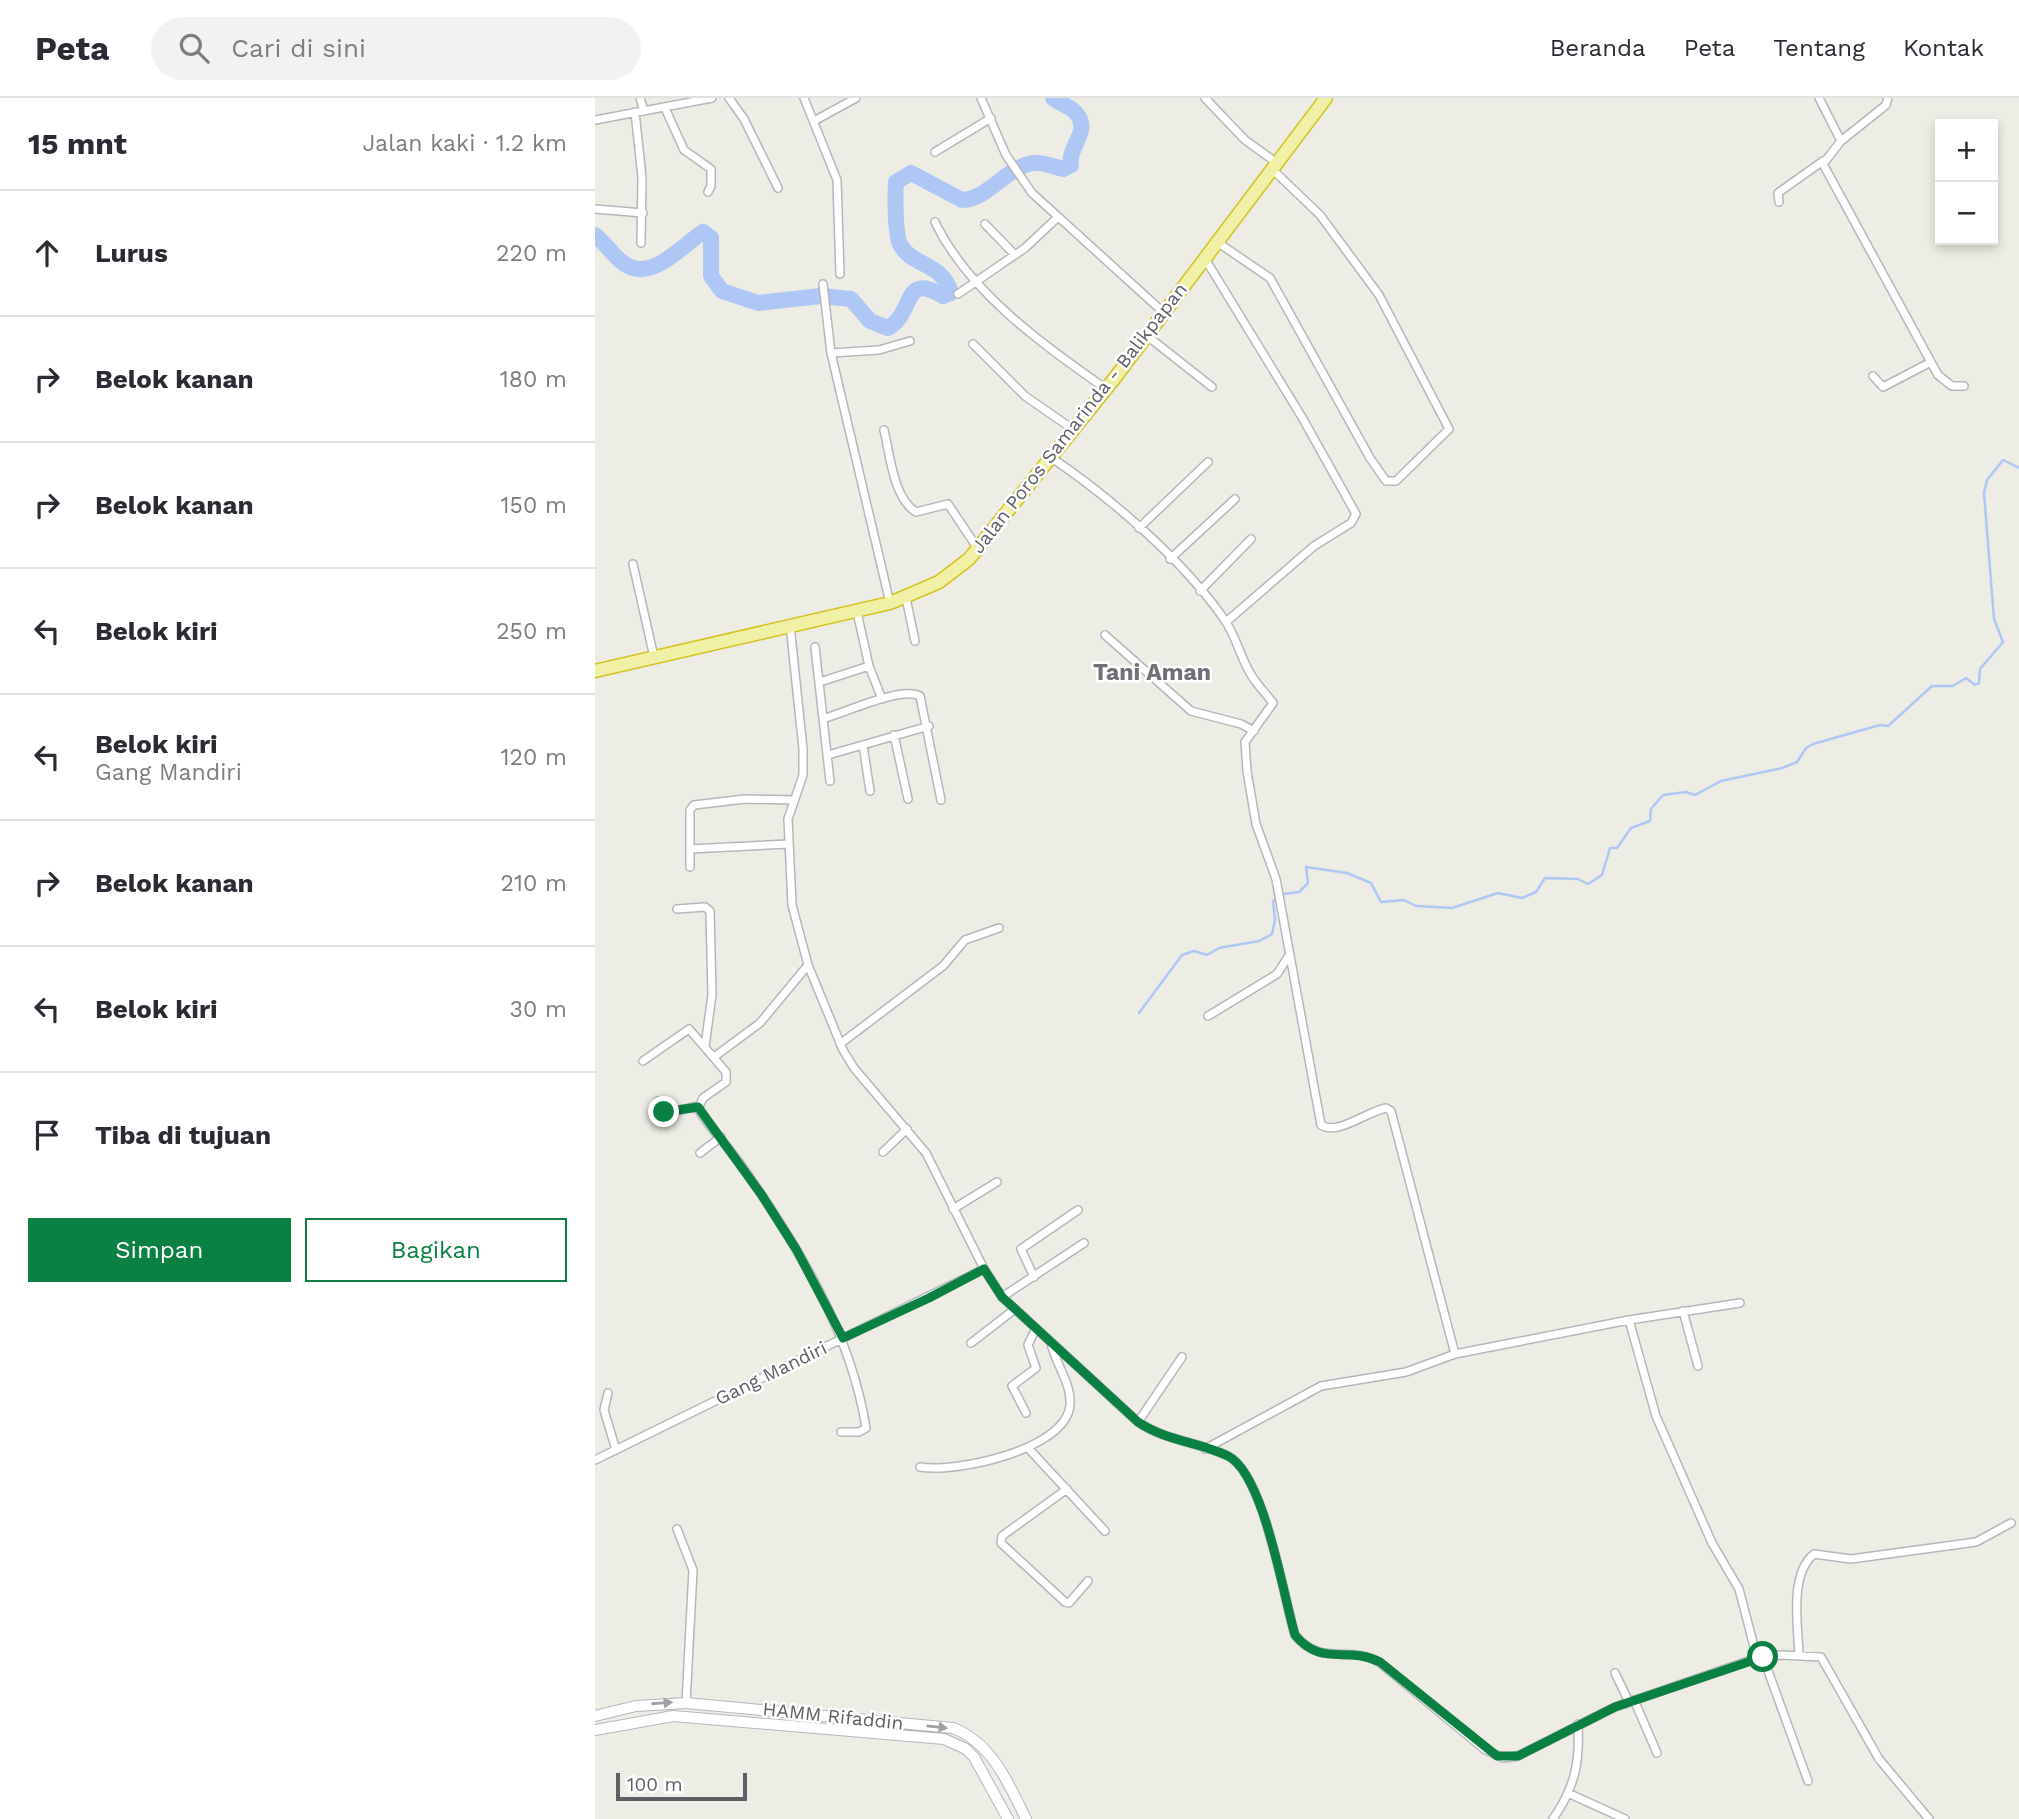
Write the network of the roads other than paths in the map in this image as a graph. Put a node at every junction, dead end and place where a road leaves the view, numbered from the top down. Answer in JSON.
{"nodes":[{"id":1,"x":640,"y":98,"type":"edge"},
{"id":2,"x":712,"y":98,"type":"edge"},
{"id":3,"x":729,"y":98,"type":"edge"},
{"id":4,"x":804,"y":98,"type":"edge"},
{"id":5,"x":856,"y":98,"type":"edge"},
{"id":6,"x":981,"y":98,"type":"edge"},
{"id":7,"x":1205,"y":98,"type":"edge"},
{"id":8,"x":1326,"y":98,"type":"edge"},
{"id":9,"x":1819,"y":98,"type":"edge"},
{"id":10,"x":1888,"y":98,"type":"edge"},
{"id":11,"x":703,"y":99,"type":"edge"},
{"id":12,"x":666,"y":108,"type":"junction"},
{"id":13,"x":640,"y":111,"type":"junction"},
{"id":14,"x":991,"y":118,"type":"junction"},
{"id":15,"x":595,"y":120,"type":"edge"},
{"id":16,"x":814,"y":121,"type":"junction"},
{"id":17,"x":1841,"y":141,"type":"junction"},
{"id":18,"x":935,"y":152,"type":"dead end"},
{"id":19,"x":1823,"y":161,"type":"junction"},
{"id":20,"x":1275,"y":167,"type":"junction"},
{"id":21,"x":778,"y":188,"type":"dead end"},
{"id":22,"x":708,"y":192,"type":"dead end"},
{"id":23,"x":1779,"y":202,"type":"dead end"},
{"id":24,"x":595,"y":209,"type":"edge"},
{"id":25,"x":643,"y":214,"type":"junction"},
{"id":26,"x":1057,"y":218,"type":"junction"},
{"id":27,"x":935,"y":222,"type":"dead end"},
{"id":28,"x":985,"y":224,"type":"dead end"},
{"id":29,"x":1217,"y":242,"type":"junction"},
{"id":30,"x":641,"y":243,"type":"dead end"},
{"id":31,"x":1016,"y":255,"type":"junction"},
{"id":32,"x":1204,"y":257,"type":"junction"},
{"id":33,"x":839,"y":274,"type":"dead end"},
{"id":34,"x":978,"y":282,"type":"junction"},
{"id":35,"x":824,"y":284,"type":"dead end"},
{"id":36,"x":958,"y":294,"type":"dead end"},
{"id":37,"x":1163,"y":312,"type":"junction"},
{"id":38,"x":1146,"y":335,"type":"junction"},
{"id":39,"x":910,"y":341,"type":"dead end"},
{"id":40,"x":973,"y":344,"type":"dead end"},
{"id":41,"x":831,"y":353,"type":"junction"},
{"id":42,"x":1931,"y":362,"type":"junction"},
{"id":43,"x":1873,"y":376,"type":"dead end"},
{"id":44,"x":1964,"y":386,"type":"dead end"},
{"id":45,"x":1212,"y":387,"type":"dead end"},
{"id":46,"x":1106,"y":389,"type":"junction"},
{"id":47,"x":884,"y":430,"type":"dead end"},
{"id":48,"x":1073,"y":430,"type":"junction"},
{"id":49,"x":1052,"y":458,"type":"junction"},
{"id":50,"x":1208,"y":462,"type":"dead end"},
{"id":51,"x":1235,"y":499,"type":"dead end"},
{"id":52,"x":1139,"y":528,"type":"junction"},
{"id":53,"x":1251,"y":539,"type":"dead end"},
{"id":54,"x":978,"y":550,"type":"junction"},
{"id":55,"x":1170,"y":559,"type":"junction"},
{"id":56,"x":633,"y":564,"type":"dead end"},
{"id":57,"x":1200,"y":591,"type":"junction"},
{"id":58,"x":906,"y":598,"type":"junction"},
{"id":59,"x":890,"y":603,"type":"junction"},
{"id":60,"x":857,"y":612,"type":"junction"},
{"id":61,"x":1226,"y":622,"type":"junction"},
{"id":62,"x":790,"y":625,"type":"junction"},
{"id":63,"x":1105,"y":635,"type":"dead end"},
{"id":64,"x":915,"y":640,"type":"dead end"},
{"id":65,"x":815,"y":647,"type":"dead end"},
{"id":66,"x":654,"y":657,"type":"junction"},
{"id":67,"x":869,"y":666,"type":"junction"},
{"id":68,"x":595,"y":671,"type":"edge"},
{"id":69,"x":820,"y":682,"type":"junction"},
{"id":70,"x":882,"y":699,"type":"junction"},
{"id":71,"x":825,"y":718,"type":"junction"},
{"id":72,"x":929,"y":726,"type":"junction"},
{"id":73,"x":1254,"y":731,"type":"junction"},
{"id":74,"x":894,"y":735,"type":"junction"},
{"id":75,"x":863,"y":745,"type":"junction"},
{"id":76,"x":828,"y":755,"type":"junction"},
{"id":77,"x":830,"y":781,"type":"dead end"},
{"id":78,"x":870,"y":791,"type":"dead end"},
{"id":79,"x":908,"y":799,"type":"dead end"},
{"id":80,"x":792,"y":800,"type":"junction"},
{"id":81,"x":941,"y":800,"type":"dead end"},
{"id":82,"x":787,"y":844,"type":"junction"},
{"id":83,"x":690,"y":849,"type":"junction"},
{"id":84,"x":690,"y":867,"type":"dead end"},
{"id":85,"x":677,"y":909,"type":"dead end"},
{"id":86,"x":999,"y":928,"type":"dead end"},
{"id":87,"x":1288,"y":957,"type":"junction"},
{"id":88,"x":807,"y":965,"type":"junction"},
{"id":89,"x":1207,"y":1016,"type":"dead end"},
{"id":90,"x":840,"y":1044,"type":"junction"},
{"id":91,"x":705,"y":1046,"type":"junction"},
{"id":92,"x":714,"y":1057,"type":"junction"},
{"id":93,"x":643,"y":1061,"type":"dead end"},
{"id":94,"x":658,"y":1101,"type":"dead end"},
{"id":95,"x":698,"y":1107,"type":"junction"},
{"id":96,"x":907,"y":1129,"type":"junction"},
{"id":97,"x":721,"y":1137,"type":"junction"},
{"id":98,"x":883,"y":1152,"type":"dead end"},
{"id":99,"x":700,"y":1153,"type":"dead end"},
{"id":100,"x":997,"y":1182,"type":"dead end"},
{"id":101,"x":953,"y":1209,"type":"junction"},
{"id":102,"x":1078,"y":1210,"type":"dead end"},
{"id":103,"x":1084,"y":1243,"type":"dead end"},
{"id":104,"x":984,"y":1269,"type":"junction"},
{"id":105,"x":1034,"y":1276,"type":"junction"},
{"id":106,"x":1002,"y":1297,"type":"junction"},
{"id":107,"x":1740,"y":1303,"type":"dead end"},
{"id":108,"x":1015,"y":1309,"type":"junction"},
{"id":109,"x":1683,"y":1311,"type":"junction"},
{"id":110,"x":1629,"y":1320,"type":"junction"},
{"id":111,"x":1036,"y":1328,"type":"junction"},
{"id":112,"x":843,"y":1338,"type":"junction"},
{"id":113,"x":1051,"y":1342,"type":"junction"},
{"id":114,"x":971,"y":1343,"type":"dead end"},
{"id":115,"x":1455,"y":1354,"type":"junction"},
{"id":116,"x":1182,"y":1357,"type":"dead end"},
{"id":117,"x":1698,"y":1366,"type":"dead end"},
{"id":118,"x":608,"y":1393,"type":"dead end"},
{"id":119,"x":1026,"y":1413,"type":"dead end"},
{"id":120,"x":1138,"y":1422,"type":"junction"},
{"id":121,"x":841,"y":1432,"type":"dead end"},
{"id":122,"x":1029,"y":1449,"type":"junction"},
{"id":123,"x":1205,"y":1449,"type":"junction"},
{"id":124,"x":616,"y":1450,"type":"junction"},
{"id":125,"x":595,"y":1460,"type":"edge"},
{"id":126,"x":920,"y":1467,"type":"dead end"},
{"id":127,"x":1067,"y":1489,"type":"junction"},
{"id":128,"x":2011,"y":1523,"type":"dead end"},
{"id":129,"x":677,"y":1529,"type":"dead end"},
{"id":130,"x":1105,"y":1531,"type":"dead end"},
{"id":131,"x":1088,"y":1581,"type":"dead end"},
{"id":132,"x":1799,"y":1655,"type":"junction"},
{"id":133,"x":1760,"y":1658,"type":"junction"},
{"id":134,"x":1615,"y":1673,"type":"dead end"},
{"id":135,"x":1632,"y":1701,"type":"junction"},
{"id":136,"x":686,"y":1703,"type":"junction"},
{"id":137,"x":712,"y":1704,"type":"junction"},
{"id":138,"x":595,"y":1716,"type":"edge"},
{"id":139,"x":712,"y":1718,"type":"junction"},
{"id":140,"x":1578,"y":1724,"type":"junction"},
{"id":141,"x":595,"y":1730,"type":"edge"},
{"id":142,"x":1657,"y":1753,"type":"dead end"},
{"id":143,"x":1808,"y":1781,"type":"dead end"},
{"id":144,"x":1570,"y":1794,"type":"junction"},
{"id":145,"x":1008,"y":1819,"type":"edge"},
{"id":146,"x":1026,"y":1819,"type":"edge"},
{"id":147,"x":1553,"y":1819,"type":"edge"},
{"id":148,"x":1625,"y":1819,"type":"edge"},
{"id":149,"x":1929,"y":1819,"type":"edge"}],
"edges":[{"from":1,"to":13,"type":"street"},
{"from":2,"to":11,"type":"street"},
{"from":3,"to":21,"type":"street"},
{"from":4,"to":16,"type":"street"},
{"from":5,"to":16,"type":"street"},
{"from":6,"to":14,"type":"street"},
{"from":7,"to":20,"type":"street"},
{"from":8,"to":20,"type":"highway","name":"Jalan Poros Samarinda - Balikpapan"},
{"from":9,"to":17,"type":"street"},
{"from":10,"to":17,"type":"street"},
{"from":11,"to":12,"type":"street"},
{"from":12,"to":13,"type":"street"},
{"from":12,"to":22,"type":"street"},
{"from":13,"to":15,"type":"street"},
{"from":13,"to":25,"type":"street"},
{"from":14,"to":18,"type":"street"},
{"from":14,"to":26,"type":"street"},
{"from":16,"to":33,"type":"street"},
{"from":17,"to":19,"type":"street"},
{"from":19,"to":23,"type":"street"},
{"from":19,"to":42,"type":"street"},
{"from":20,"to":29,"type":"highway","name":"Jalan Poros Samarinda - Balikpapan"},
{"from":20,"to":29,"type":"street"},
{"from":24,"to":25,"type":"street"},
{"from":25,"to":30,"type":"street"},
{"from":26,"to":31,"type":"street"},
{"from":26,"to":37,"type":"street"},
{"from":27,"to":34,"type":"street"},
{"from":28,"to":31,"type":"street"},
{"from":29,"to":32,"type":"highway","name":"Jalan Poros Samarinda - Balikpapan"},
{"from":31,"to":34,"type":"street"},
{"from":32,"to":37,"type":"highway","name":"Jalan Poros Samarinda - Balikpapan"},
{"from":32,"to":61,"type":"street"},
{"from":34,"to":36,"type":"street"},
{"from":34,"to":46,"type":"street"},
{"from":35,"to":41,"type":"street"},
{"from":37,"to":38,"type":"highway","name":"Jalan Poros Samarinda - Balikpapan"},
{"from":38,"to":45,"type":"street"},
{"from":38,"to":46,"type":"highway","name":"Jalan Poros Samarinda - Balikpapan"},
{"from":39,"to":41,"type":"street"},
{"from":40,"to":48,"type":"street"},
{"from":41,"to":59,"type":"street"},
{"from":42,"to":43,"type":"street"},
{"from":42,"to":44,"type":"street"},
{"from":46,"to":48,"type":"highway","name":"Jalan Poros Samarinda - Balikpapan"},
{"from":47,"to":54,"type":"street"},
{"from":48,"to":49,"type":"highway","name":"Jalan Poros Samarinda - Balikpapan"},
{"from":49,"to":52,"type":"street"},
{"from":49,"to":54,"type":"highway","name":"Jalan Poros Samarinda - Balikpapan"},
{"from":50,"to":52,"type":"street"},
{"from":51,"to":55,"type":"street"},
{"from":52,"to":55,"type":"street"},
{"from":53,"to":57,"type":"street"},
{"from":54,"to":58,"type":"highway","name":"Jalan Poros Samarinda - Balikpapan"},
{"from":55,"to":57,"type":"street"},
{"from":56,"to":66,"type":"street"},
{"from":57,"to":61,"type":"street"},
{"from":58,"to":59,"type":"highway","name":"Jalan Poros Samarinda - Balikpapan"},
{"from":58,"to":64,"type":"street"},
{"from":59,"to":60,"type":"highway","name":"Jalan Poros Samarinda - Balikpapan"},
{"from":60,"to":62,"type":"highway","name":"Jalan Poros Samarinda - Balikpapan"},
{"from":60,"to":67,"type":"street"},
{"from":61,"to":73,"type":"street"},
{"from":62,"to":66,"type":"highway","name":"Jalan Poros Samarinda - Balikpapan"},
{"from":62,"to":80,"type":"street"},
{"from":63,"to":73,"type":"street"},
{"from":65,"to":69,"type":"street"},
{"from":66,"to":68,"type":"highway","name":"Jalan Poros Samarinda - Balikpapan"},
{"from":67,"to":69,"type":"street"},
{"from":67,"to":70,"type":"street"},
{"from":69,"to":71,"type":"street"},
{"from":70,"to":71,"type":"street"},
{"from":70,"to":72,"type":"street"},
{"from":71,"to":76,"type":"street"},
{"from":72,"to":74,"type":"street"},
{"from":72,"to":81,"type":"street"},
{"from":73,"to":87,"type":"street"},
{"from":74,"to":75,"type":"street"},
{"from":74,"to":79,"type":"street"},
{"from":75,"to":76,"type":"street"},
{"from":75,"to":78,"type":"street"},
{"from":76,"to":77,"type":"street"},
{"from":80,"to":82,"type":"street"},
{"from":80,"to":83,"type":"street"},
{"from":82,"to":83,"type":"street"},
{"from":82,"to":88,"type":"street"},
{"from":83,"to":84,"type":"street"},
{"from":85,"to":91,"type":"street"},
{"from":86,"to":90,"type":"street"},
{"from":87,"to":89,"type":"street"},
{"from":87,"to":115,"type":"street"},
{"from":88,"to":90,"type":"street"},
{"from":88,"to":92,"type":"street"},
{"from":90,"to":96,"type":"street"},
{"from":91,"to":92,"type":"street"},
{"from":91,"to":93,"type":"street"},
{"from":92,"to":95,"type":"street"},
{"from":94,"to":95,"type":"street"},
{"from":95,"to":97,"type":"street"},
{"from":96,"to":98,"type":"street"},
{"from":96,"to":101,"type":"street"},
{"from":97,"to":99,"type":"street"},
{"from":97,"to":112,"type":"street"},
{"from":100,"to":101,"type":"street"},
{"from":101,"to":104,"type":"street"},
{"from":102,"to":105,"type":"street"},
{"from":103,"to":105,"type":"street"},
{"from":104,"to":106,"type":"street"},
{"from":104,"to":112,"type":"street","name":"Gang Mandiri"},
{"from":105,"to":106,"type":"street"},
{"from":106,"to":108,"type":"street"},
{"from":107,"to":109,"type":"street"},
{"from":108,"to":111,"type":"street"},
{"from":108,"to":114,"type":"street"},
{"from":109,"to":110,"type":"street"},
{"from":109,"to":117,"type":"street"},
{"from":110,"to":115,"type":"street"},
{"from":110,"to":133,"type":"street"},
{"from":111,"to":113,"type":"street"},
{"from":111,"to":119,"type":"street"},
{"from":112,"to":121,"type":"street"},
{"from":112,"to":124,"type":"street","name":"Gang Mandiri"},
{"from":113,"to":120,"type":"street"},
{"from":113,"to":122,"type":"street"},
{"from":115,"to":123,"type":"street"},
{"from":116,"to":120,"type":"street"},
{"from":118,"to":124,"type":"street"},
{"from":120,"to":123,"type":"street"},
{"from":122,"to":126,"type":"street"},
{"from":122,"to":127,"type":"street"},
{"from":123,"to":140,"type":"street"},
{"from":124,"to":125,"type":"street","name":"Gang Mandiri"},
{"from":127,"to":130,"type":"street"},
{"from":127,"to":131,"type":"street"},
{"from":128,"to":132,"type":"street"},
{"from":129,"to":136,"type":"street"},
{"from":132,"to":133,"type":"street"},
{"from":132,"to":149,"type":"street"},
{"from":133,"to":135,"type":"street"},
{"from":133,"to":143,"type":"street"},
{"from":134,"to":135,"type":"street"},
{"from":135,"to":140,"type":"street"},
{"from":135,"to":142,"type":"street"},
{"from":136,"to":137,"type":"main road","name":"HAMM Rifaddin"},
{"from":138,"to":136,"type":"main road","name":"HAMM Rifaddin","one_way":true},
{"from":137,"to":139,"type":"main road"},
{"from":137,"to":146,"type":"main road","name":"HAMM Rifaddin","one_way":true},
{"from":139,"to":141,"type":"main road","name":"HAMM Rifaddin"},
{"from":139,"to":145,"type":"main road","name":"HAMM Rifaddin"},
{"from":140,"to":144,"type":"street"},
{"from":144,"to":147,"type":"street"},
{"from":144,"to":148,"type":"street"}]}
